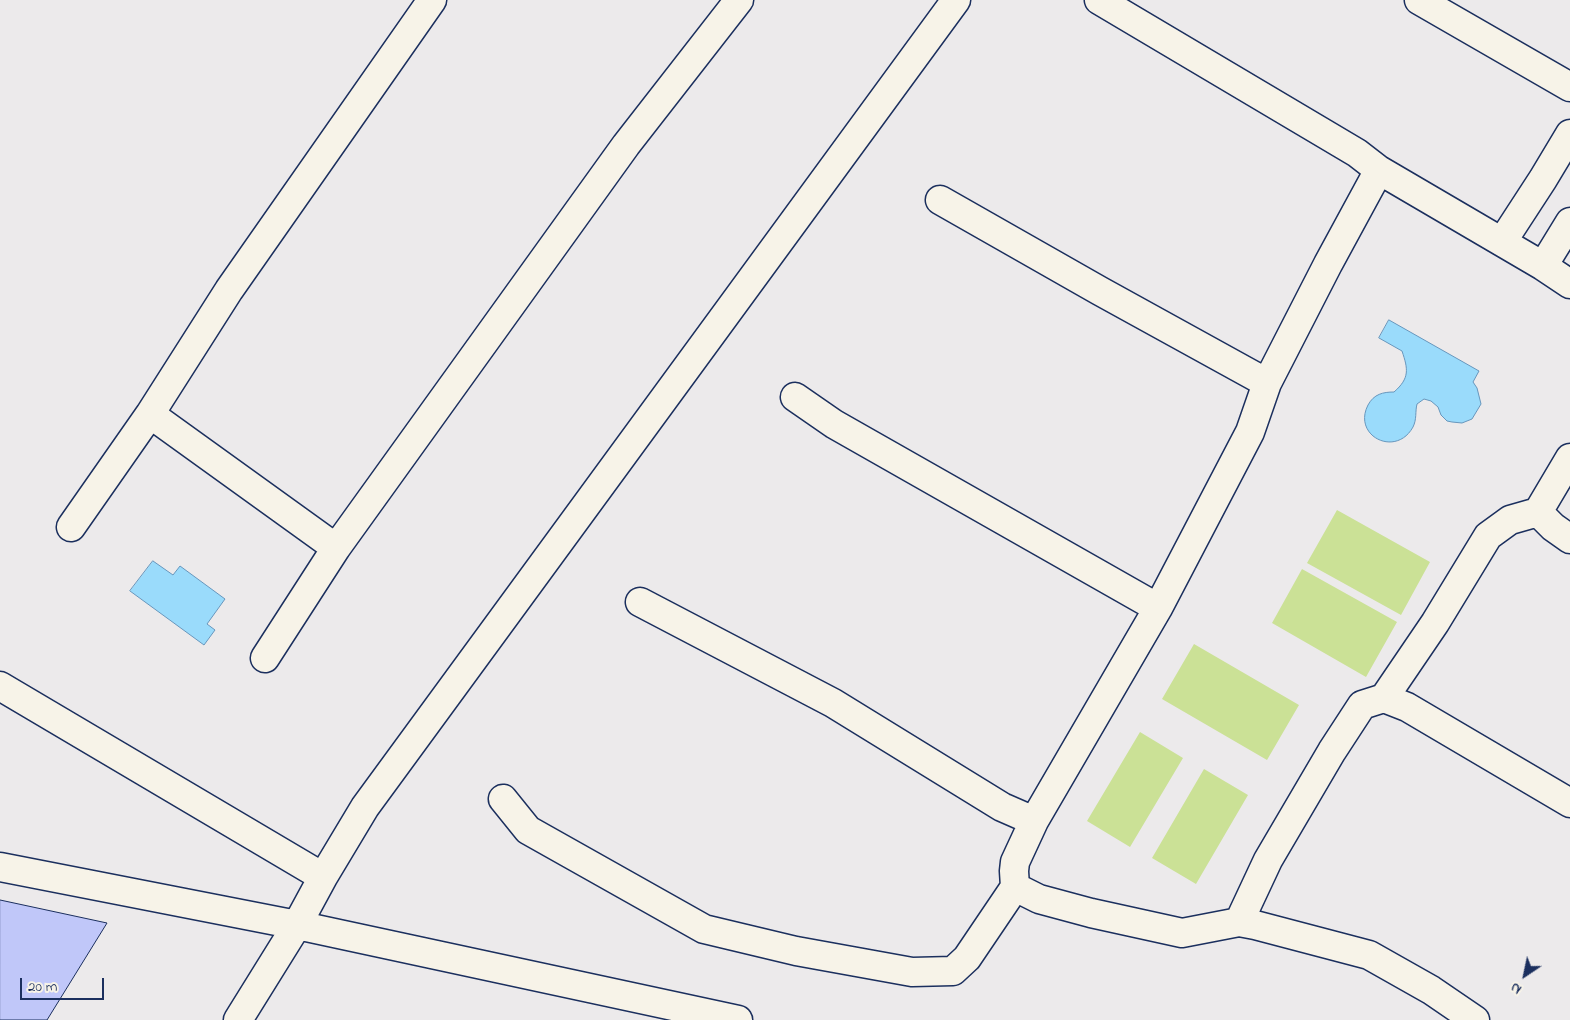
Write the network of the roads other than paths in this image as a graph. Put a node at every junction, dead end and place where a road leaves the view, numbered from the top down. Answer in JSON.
{"nodes":[{"id":1,"x":432,"y":0,"type":"edge"},
{"id":2,"x":739,"y":0,"type":"edge"},
{"id":3,"x":956,"y":0,"type":"edge"},
{"id":4,"x":1099,"y":0,"type":"edge"},
{"id":5,"x":1419,"y":0,"type":"edge"},
{"id":6,"x":1570,"y":87,"type":"edge"},
{"id":7,"x":1570,"y":134,"type":"edge"},
{"id":8,"x":1380,"y":170,"type":"junction"},
{"id":9,"x":940,"y":200,"type":"dead end"},
{"id":10,"x":1570,"y":222,"type":"edge"},
{"id":11,"x":1502,"y":242,"type":"junction"},
{"id":12,"x":1543,"y":266,"type":"junction"},
{"id":13,"x":1570,"y":284,"type":"edge"},
{"id":14,"x":1267,"y":382,"type":"junction"},
{"id":15,"x":795,"y":397,"type":"dead end"},
{"id":16,"x":150,"y":414,"type":"junction"},
{"id":17,"x":1570,"y":458,"type":"edge"},
{"id":18,"x":1538,"y":512,"type":"junction"},
{"id":19,"x":71,"y":526,"type":"dead end"},
{"id":20,"x":1570,"y":539,"type":"edge"},
{"id":21,"x":336,"y":548,"type":"junction"},
{"id":22,"x":640,"y":602,"type":"dead end"},
{"id":23,"x":1158,"y":608,"type":"junction"},
{"id":24,"x":265,"y":658,"type":"dead end"},
{"id":25,"x":0,"y":686,"type":"edge"},
{"id":26,"x":1384,"y":698,"type":"junction"},
{"id":27,"x":503,"y":800,"type":"dead end"},
{"id":28,"x":1570,"y":803,"type":"edge"},
{"id":29,"x":1034,"y":821,"type":"junction"},
{"id":30,"x":0,"y":867,"type":"edge"},
{"id":31,"x":323,"y":877,"type":"junction"},
{"id":32,"x":1015,"y":887,"type":"junction"},
{"id":33,"x":1239,"y":922,"type":"junction"},
{"id":34,"x":297,"y":925,"type":"junction"},
{"id":35,"x":238,"y":1020,"type":"edge"},
{"id":36,"x":738,"y":1020,"type":"edge"},
{"id":37,"x":1475,"y":1020,"type":"edge"}],
"edges":[{"from":1,"to":16,"type":"street"},
{"from":2,"to":21,"type":"street"},
{"from":3,"to":31,"type":"street"},
{"from":4,"to":8,"type":"street"},
{"from":5,"to":6,"type":"street"},
{"from":7,"to":11,"type":"street"},
{"from":8,"to":11,"type":"street"},
{"from":8,"to":14,"type":"street"},
{"from":9,"to":14,"type":"street"},
{"from":10,"to":12,"type":"street"},
{"from":11,"to":12,"type":"street"},
{"from":12,"to":13,"type":"street"},
{"from":14,"to":23,"type":"street"},
{"from":15,"to":23,"type":"street"},
{"from":16,"to":19,"type":"street"},
{"from":16,"to":21,"type":"street"},
{"from":17,"to":18,"type":"street"},
{"from":18,"to":20,"type":"street"},
{"from":18,"to":26,"type":"street"},
{"from":21,"to":24,"type":"street"},
{"from":22,"to":29,"type":"street"},
{"from":23,"to":29,"type":"street"},
{"from":25,"to":31,"type":"street"},
{"from":26,"to":28,"type":"street"},
{"from":26,"to":33,"type":"street"},
{"from":27,"to":32,"type":"street"},
{"from":29,"to":32,"type":"street"},
{"from":30,"to":34,"type":"street"},
{"from":31,"to":34,"type":"street"},
{"from":32,"to":33,"type":"street"},
{"from":33,"to":37,"type":"street"},
{"from":34,"to":35,"type":"street"},
{"from":34,"to":36,"type":"street"}]}
